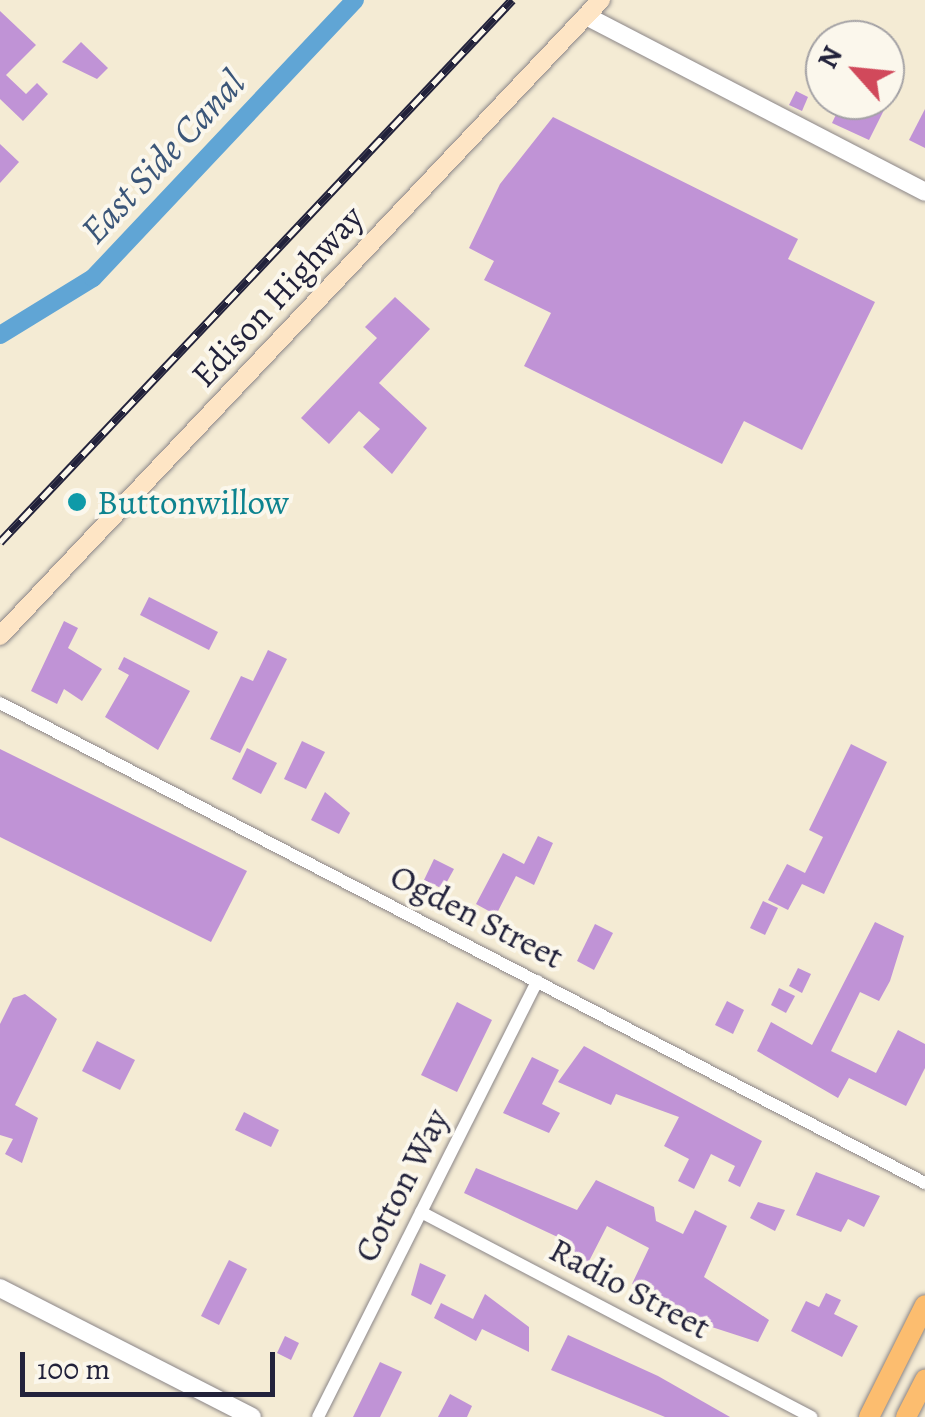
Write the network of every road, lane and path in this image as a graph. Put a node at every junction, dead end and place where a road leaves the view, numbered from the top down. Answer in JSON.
{"nodes":[{"id":1,"x":601,"y":0,"type":"edge"},
{"id":2,"x":586,"y":16,"type":"junction"},
{"id":3,"x":925,"y":192,"type":"edge"},
{"id":4,"x":0,"y":636,"type":"edge"},
{"id":5,"x":0,"y":703,"type":"edge"},
{"id":6,"x":537,"y":980,"type":"junction"},
{"id":7,"x":925,"y":1184,"type":"edge"},
{"id":8,"x":420,"y":1212,"type":"junction"},
{"id":9,"x":0,"y":1288,"type":"edge"},
{"id":10,"x":925,"y":1305,"type":"edge"},
{"id":11,"x":925,"y":1380,"type":"edge"},
{"id":12,"x":252,"y":1417,"type":"edge"},
{"id":13,"x":318,"y":1417,"type":"edge"},
{"id":14,"x":812,"y":1417,"type":"edge"},
{"id":15,"x":869,"y":1417,"type":"edge"},
{"id":16,"x":906,"y":1417,"type":"edge"}],
"edges":[{"from":1,"to":2,"type":"main road","name":"Edison Highway"},
{"from":2,"to":3,"type":"street"},
{"from":2,"to":4,"type":"main road","name":"Edison Highway"},
{"from":5,"to":6,"type":"street","name":"Ogden Street"},
{"from":6,"to":7,"type":"street","name":"Ogden Street"},
{"from":6,"to":8,"type":"street","name":"Cotton Way"},
{"from":8,"to":13,"type":"street","name":"Cotton Way"},
{"from":8,"to":14,"type":"street","name":"Radio Street"},
{"from":9,"to":12,"type":"street"},
{"from":10,"to":15,"type":"main road"},
{"from":11,"to":16,"type":"main road"}]}
